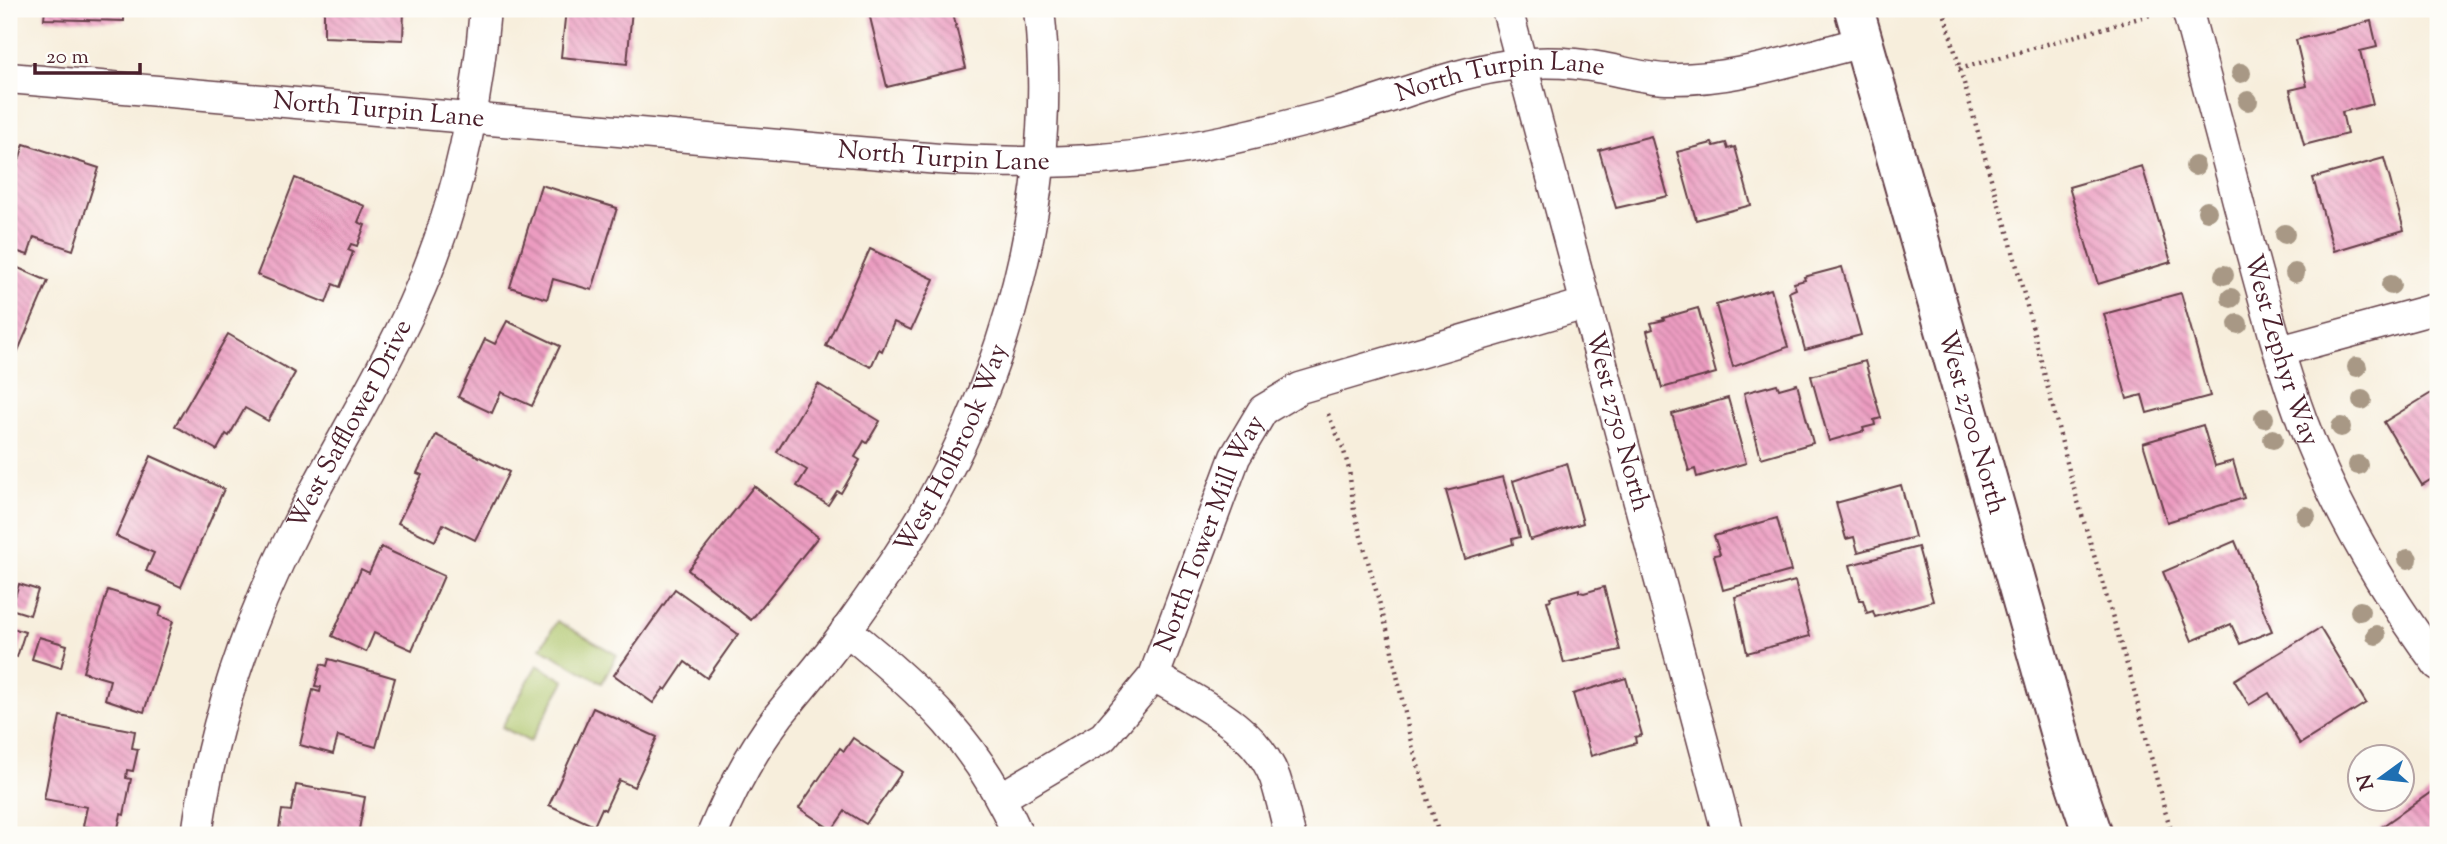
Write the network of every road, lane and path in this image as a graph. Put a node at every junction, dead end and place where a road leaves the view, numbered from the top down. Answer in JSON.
{"nodes":[{"id":1,"x":485,"y":9,"type":"edge"},
{"id":2,"x":1039,"y":9,"type":"edge"},
{"id":3,"x":1507,"y":9,"type":"edge"},
{"id":4,"x":1943,"y":9,"type":"edge"},
{"id":5,"x":2176,"y":10,"type":"edge"},
{"id":6,"x":1858,"y":25,"type":"edge"},
{"id":7,"x":1520,"y":64,"type":"junction"},
{"id":8,"x":1959,"y":69,"type":"junction"},
{"id":9,"x":9,"y":78,"type":"edge"},
{"id":10,"x":470,"y":118,"type":"junction"},
{"id":11,"x":1040,"y":160,"type":"junction"},
{"id":12,"x":1585,"y":304,"type":"junction"},
{"id":13,"x":2438,"y":308,"type":"edge"},
{"id":14,"x":2280,"y":351,"type":"junction"},
{"id":15,"x":1327,"y":413,"type":"dead end"},
{"id":16,"x":846,"y":630,"type":"junction"},
{"id":17,"x":2438,"y":665,"type":"edge"},
{"id":18,"x":1154,"y":676,"type":"junction"},
{"id":19,"x":1002,"y":797,"type":"junction"},
{"id":20,"x":197,"y":835,"type":"edge"},
{"id":21,"x":712,"y":835,"type":"edge"},
{"id":22,"x":1018,"y":835,"type":"edge"},
{"id":23,"x":1290,"y":835,"type":"edge"},
{"id":24,"x":1439,"y":835,"type":"edge"},
{"id":25,"x":1728,"y":835,"type":"edge"},
{"id":26,"x":2092,"y":835,"type":"edge"},
{"id":27,"x":2173,"y":835,"type":"edge"}],
"edges":[{"from":1,"to":10,"type":"street","name":"West Safflower Drive"},
{"from":2,"to":11,"type":"street","name":"West Holbrook Way"},
{"from":3,"to":7,"type":"street","name":"West 2750 North"},
{"from":4,"to":8,"type":"path"},
{"from":5,"to":8,"type":"path"},
{"from":5,"to":14,"type":"street","name":"West Zephyr Way"},
{"from":6,"to":7,"type":"street","name":"North Turpin Lane"},
{"from":6,"to":26,"type":"street","name":"West 2700 North"},
{"from":7,"to":11,"type":"street","name":"North Turpin Lane"},
{"from":7,"to":12,"type":"street","name":"West 2750 North"},
{"from":8,"to":27,"type":"path"},
{"from":9,"to":10,"type":"street","name":"North Turpin Lane"},
{"from":10,"to":11,"type":"street","name":"North Turpin Lane"},
{"from":10,"to":20,"type":"street","name":"West Safflower Drive"},
{"from":11,"to":16,"type":"street","name":"West Holbrook Way"},
{"from":12,"to":18,"type":"street","name":"North Tower Mill Way"},
{"from":12,"to":25,"type":"street","name":"West 2750 North"},
{"from":13,"to":14,"type":"street"},
{"from":14,"to":17,"type":"street","name":"West Zephyr Way"},
{"from":15,"to":24,"type":"path"},
{"from":16,"to":19,"type":"street"},
{"from":16,"to":21,"type":"street","name":"West Holbrook Way"},
{"from":18,"to":19,"type":"street","name":"North Tower Mill Way"},
{"from":18,"to":23,"type":"street"},
{"from":19,"to":22,"type":"street"}]}
